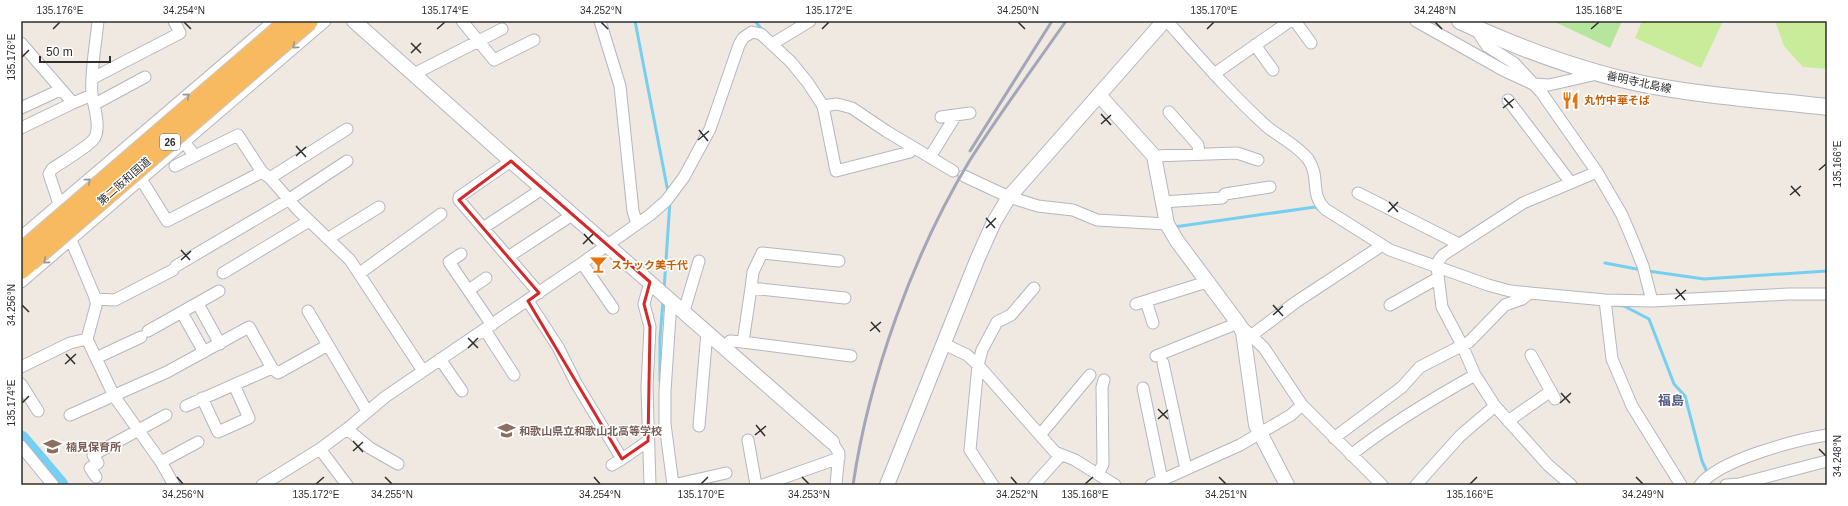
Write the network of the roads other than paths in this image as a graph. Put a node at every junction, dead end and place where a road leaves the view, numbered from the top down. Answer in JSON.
{"nodes":[{"id":1,"x":98,"y":21,"type":"edge"},
{"id":2,"x":174,"y":21,"type":"edge"},
{"id":3,"x":274,"y":21,"type":"edge"},
{"id":4,"x":289,"y":21,"type":"edge"},
{"id":5,"x":309,"y":21,"type":"edge"},
{"id":6,"x":324,"y":21,"type":"edge"},
{"id":7,"x":354,"y":21,"type":"edge"},
{"id":8,"x":462,"y":21,"type":"edge"},
{"id":9,"x":600,"y":21,"type":"edge"},
{"id":10,"x":749,"y":21,"type":"edge"},
{"id":11,"x":810,"y":21,"type":"edge"},
{"id":12,"x":1166,"y":21,"type":"edge"},
{"id":13,"x":1290,"y":21,"type":"edge"},
{"id":14,"x":1295,"y":21,"type":"edge"},
{"id":15,"x":1416,"y":21,"type":"edge"},
{"id":16,"x":1460,"y":21,"type":"edge"},
{"id":17,"x":1476,"y":28,"type":"junction"},
{"id":18,"x":502,"y":29,"type":"dead end"},
{"id":19,"x":752,"y":32,"type":"junction"},
{"id":20,"x":534,"y":40,"type":"dead end"},
{"id":21,"x":478,"y":41,"type":"junction"},
{"id":22,"x":21,"y":43,"type":"edge"},
{"id":23,"x":774,"y":43,"type":"junction"},
{"id":24,"x":1311,"y":43,"type":"dead end"},
{"id":25,"x":1255,"y":45,"type":"junction"},
{"id":26,"x":1273,"y":70,"type":"dead end"},
{"id":27,"x":1600,"y":73,"type":"junction"},
{"id":28,"x":414,"y":74,"type":"junction"},
{"id":29,"x":1214,"y":74,"type":"junction"},
{"id":30,"x":145,"y":77,"type":"dead end"},
{"id":31,"x":93,"y":78,"type":"junction"},
{"id":32,"x":1533,"y":84,"type":"junction"},
{"id":33,"x":60,"y":90,"type":"junction"},
{"id":34,"x":1099,"y":95,"type":"junction"},
{"id":35,"x":94,"y":99,"type":"junction"},
{"id":36,"x":1508,"y":100,"type":"dead end"},
{"id":37,"x":73,"y":103,"type":"junction"},
{"id":38,"x":823,"y":106,"type":"junction"},
{"id":39,"x":1827,"y":107,"type":"edge"},
{"id":40,"x":21,"y":108,"type":"edge"},
{"id":41,"x":1169,"y":112,"type":"dead end"},
{"id":42,"x":970,"y":113,"type":"dead end"},
{"id":43,"x":956,"y":115,"type":"junction"},
{"id":44,"x":941,"y":117,"type":"dead end"},
{"id":45,"x":21,"y":128,"type":"edge"},
{"id":46,"x":347,"y":129,"type":"dead end"},
{"id":47,"x":184,"y":142,"type":"junction"},
{"id":48,"x":912,"y":150,"type":"junction"},
{"id":49,"x":1199,"y":154,"type":"junction"},
{"id":50,"x":195,"y":156,"type":"junction"},
{"id":51,"x":1154,"y":156,"type":"junction"},
{"id":52,"x":930,"y":157,"type":"junction"},
{"id":53,"x":1258,"y":160,"type":"dead end"},
{"id":54,"x":347,"y":161,"type":"dead end"},
{"id":55,"x":511,"y":161,"type":"junction"},
{"id":56,"x":175,"y":166,"type":"dead end"},
{"id":57,"x":953,"y":171,"type":"dead end"},
{"id":58,"x":1597,"y":172,"type":"junction"},
{"id":59,"x":266,"y":175,"type":"junction"},
{"id":60,"x":964,"y":176,"type":"dead end"},
{"id":61,"x":141,"y":179,"type":"junction"},
{"id":62,"x":1571,"y":183,"type":"junction"},
{"id":63,"x":1270,"y":187,"type":"dead end"},
{"id":64,"x":542,"y":189,"type":"junction"},
{"id":65,"x":1358,"y":193,"type":"dead end"},
{"id":66,"x":288,"y":200,"type":"junction"},
{"id":67,"x":1007,"y":200,"type":"junction"},
{"id":68,"x":1163,"y":202,"type":"junction"},
{"id":69,"x":58,"y":206,"type":"junction"},
{"id":70,"x":379,"y":207,"type":"dead end"},
{"id":71,"x":441,"y":214,"type":"dead end"},
{"id":72,"x":572,"y":215,"type":"junction"},
{"id":73,"x":309,"y":221,"type":"junction"},
{"id":74,"x":637,"y":224,"type":"junction"},
{"id":75,"x":1169,"y":227,"type":"junction"},
{"id":76,"x":483,"y":228,"type":"junction"},
{"id":77,"x":21,"y":237,"type":"edge"},
{"id":78,"x":329,"y":238,"type":"junction"},
{"id":79,"x":71,"y":240,"type":"junction"},
{"id":80,"x":1459,"y":244,"type":"junction"},
{"id":81,"x":608,"y":245,"type":"junction"},
{"id":82,"x":1381,"y":246,"type":"junction"},
{"id":83,"x":461,"y":254,"type":"dead end"},
{"id":84,"x":508,"y":257,"type":"junction"},
{"id":85,"x":699,"y":261,"type":"dead end"},
{"id":86,"x":839,"y":261,"type":"dead end"},
{"id":87,"x":24,"y":262,"type":"edge"},
{"id":88,"x":582,"y":263,"type":"junction"},
{"id":89,"x":223,"y":273,"type":"dead end"},
{"id":90,"x":360,"y":273,"type":"junction"},
{"id":91,"x":1437,"y":273,"type":"junction"},
{"id":92,"x":486,"y":278,"type":"dead end"},
{"id":93,"x":21,"y":282,"type":"edge"},
{"id":94,"x":650,"y":282,"type":"junction"},
{"id":95,"x":1208,"y":282,"type":"junction"},
{"id":96,"x":752,"y":288,"type":"junction"},
{"id":97,"x":1034,"y":288,"type":"dead end"},
{"id":98,"x":469,"y":290,"type":"junction"},
{"id":99,"x":219,"y":292,"type":"dead end"},
{"id":100,"x":539,"y":293,"type":"junction"},
{"id":101,"x":1827,"y":294,"type":"edge"},
{"id":102,"x":667,"y":296,"type":"junction"},
{"id":103,"x":1526,"y":296,"type":"junction"},
{"id":104,"x":96,"y":298,"type":"junction"},
{"id":105,"x":845,"y":298,"type":"dead end"},
{"id":106,"x":528,"y":300,"type":"junction"},
{"id":107,"x":1652,"y":301,"type":"junction"},
{"id":108,"x":1605,"y":303,"type":"junction"},
{"id":109,"x":198,"y":304,"type":"junction"},
{"id":110,"x":1390,"y":305,"type":"dead end"},
{"id":111,"x":613,"y":308,"type":"dead end"},
{"id":112,"x":308,"y":311,"type":"dead end"},
{"id":113,"x":684,"y":311,"type":"junction"},
{"id":114,"x":182,"y":313,"type":"junction"},
{"id":115,"x":1153,"y":323,"type":"dead end"},
{"id":116,"x":1238,"y":323,"type":"junction"},
{"id":117,"x":488,"y":327,"type":"junction"},
{"id":118,"x":707,"y":332,"type":"junction"},
{"id":119,"x":1252,"y":335,"type":"junction"},
{"id":120,"x":87,"y":338,"type":"junction"},
{"id":121,"x":744,"y":342,"type":"junction"},
{"id":122,"x":220,"y":344,"type":"junction"},
{"id":123,"x":944,"y":344,"type":"junction"},
{"id":124,"x":328,"y":345,"type":"junction"},
{"id":125,"x":1462,"y":345,"type":"junction"},
{"id":126,"x":725,"y":347,"type":"junction"},
{"id":127,"x":204,"y":352,"type":"junction"},
{"id":128,"x":1531,"y":355,"type":"dead end"},
{"id":129,"x":851,"y":356,"type":"dead end"},
{"id":130,"x":96,"y":358,"type":"junction"},
{"id":131,"x":440,"y":359,"type":"junction"},
{"id":132,"x":978,"y":365,"type":"junction"},
{"id":133,"x":21,"y":367,"type":"edge"},
{"id":134,"x":272,"y":368,"type":"junction"},
{"id":135,"x":423,"y":371,"type":"junction"},
{"id":136,"x":1475,"y":374,"type":"junction"},
{"id":137,"x":514,"y":375,"type":"dead end"},
{"id":138,"x":1090,"y":375,"type":"dead end"},
{"id":139,"x":1104,"y":380,"type":"dead end"},
{"id":140,"x":21,"y":384,"type":"edge"},
{"id":141,"x":234,"y":385,"type":"junction"},
{"id":142,"x":1143,"y":388,"type":"dead end"},
{"id":143,"x":462,"y":391,"type":"dead end"},
{"id":144,"x":114,"y":396,"type":"junction"},
{"id":145,"x":202,"y":398,"type":"junction"},
{"id":146,"x":1302,"y":405,"type":"junction"},
{"id":147,"x":186,"y":406,"type":"dead end"},
{"id":148,"x":1495,"y":406,"type":"junction"},
{"id":149,"x":38,"y":411,"type":"dead end"},
{"id":150,"x":367,"y":411,"type":"junction"},
{"id":151,"x":70,"y":415,"type":"dead end"},
{"id":152,"x":166,"y":415,"type":"dead end"},
{"id":153,"x":1508,"y":421,"type":"junction"},
{"id":154,"x":699,"y":426,"type":"dead end"},
{"id":155,"x":139,"y":429,"type":"junction"},
{"id":156,"x":347,"y":429,"type":"junction"},
{"id":157,"x":1259,"y":432,"type":"junction"},
{"id":158,"x":1040,"y":435,"type":"junction"},
{"id":159,"x":1827,"y":435,"type":"edge"},
{"id":160,"x":1334,"y":438,"type":"junction"},
{"id":161,"x":748,"y":440,"type":"dead end"},
{"id":162,"x":648,"y":441,"type":"junction"},
{"id":163,"x":198,"y":442,"type":"dead end"},
{"id":164,"x":832,"y":442,"type":"joint"},
{"id":165,"x":21,"y":446,"type":"edge"},
{"id":166,"x":320,"y":449,"type":"junction"},
{"id":167,"x":1061,"y":455,"type":"junction"},
{"id":168,"x":1352,"y":455,"type":"junction"},
{"id":169,"x":839,"y":458,"type":"junction"},
{"id":170,"x":622,"y":459,"type":"junction"},
{"id":171,"x":161,"y":462,"type":"junction"},
{"id":172,"x":1827,"y":462,"type":"edge"},
{"id":173,"x":398,"y":464,"type":"dead end"},
{"id":174,"x":612,"y":465,"type":"dead end"},
{"id":175,"x":1186,"y":469,"type":"junction"},
{"id":176,"x":726,"y":473,"type":"dead end"},
{"id":177,"x":96,"y":477,"type":"dead end"},
{"id":178,"x":1705,"y":479,"type":"edge"},
{"id":179,"x":1097,"y":480,"type":"edge"},
{"id":180,"x":1162,"y":480,"type":"junction"},
{"id":181,"x":1039,"y":483,"type":"edge"},
{"id":182,"x":1112,"y":483,"type":"edge"},
{"id":183,"x":53,"y":485,"type":"edge"},
{"id":184,"x":174,"y":485,"type":"edge"},
{"id":185,"x":262,"y":485,"type":"edge"},
{"id":186,"x":347,"y":485,"type":"edge"},
{"id":187,"x":650,"y":485,"type":"edge"},
{"id":188,"x":673,"y":485,"type":"edge"},
{"id":189,"x":756,"y":485,"type":"edge"},
{"id":190,"x":763,"y":485,"type":"edge"},
{"id":191,"x":836,"y":485,"type":"edge"},
{"id":192,"x":887,"y":485,"type":"edge"},
{"id":193,"x":993,"y":485,"type":"edge"},
{"id":194,"x":1150,"y":485,"type":"edge"},
{"id":195,"x":1287,"y":485,"type":"edge"},
{"id":196,"x":1382,"y":485,"type":"edge"},
{"id":197,"x":1416,"y":485,"type":"edge"},
{"id":198,"x":1571,"y":485,"type":"edge"},
{"id":199,"x":1681,"y":485,"type":"edge"},
{"id":200,"x":1726,"y":485,"type":"edge"}],
"edges":[{"from":1,"to":31,"type":"street"},
{"from":2,"to":31,"type":"street"},
{"from":69,"to":3,"type":"street","one_way":true},
{"from":4,"to":87,"type":"highway","name":"第二阪和国道","number":"26","bridge":true},
{"from":5,"to":87,"type":"highway","name":"第二阪和国道","number":"26","bridge":true},
{"from":6,"to":47,"type":"street","one_way":true},
{"from":7,"to":28,"type":"street"},
{"from":8,"to":21,"type":"street"},
{"from":9,"to":74,"type":"street"},
{"from":10,"to":19,"type":"street"},
{"from":11,"to":23,"type":"street"},
{"from":12,"to":29,"type":"street"},
{"from":12,"to":34,"type":"street"},
{"from":13,"to":25,"type":"street"},
{"from":14,"to":24,"type":"street"},
{"from":15,"to":32,"type":"street"},
{"from":16,"to":17,"type":"main road","name":"善明寺北島線"},
{"from":17,"to":27,"type":"main road","name":"善明寺北島線"},
{"from":17,"to":32,"type":"street"},
{"from":18,"to":21,"type":"street"},
{"from":19,"to":23,"type":"street"},
{"from":19,"to":74,"type":"street"},
{"from":20,"to":21,"type":"street"},
{"from":21,"to":28,"type":"street"},
{"from":22,"to":33,"type":"street"},
{"from":23,"to":38,"type":"street"},
{"from":25,"to":26,"type":"street"},
{"from":25,"to":29,"type":"street"},
{"from":27,"to":32,"type":"street"},
{"from":27,"to":39,"type":"main road","name":"善明寺北島線"},
{"from":28,"to":55,"type":"street"},
{"from":29,"to":82,"type":"street"},
{"from":30,"to":35,"type":"street"},
{"from":31,"to":35,"type":"street"},
{"from":32,"to":58,"type":"street"},
{"from":33,"to":37,"type":"street"},
{"from":33,"to":40,"type":"street"},
{"from":34,"to":51,"type":"street"},
{"from":34,"to":67,"type":"street"},
{"from":35,"to":37,"type":"street"},
{"from":35,"to":69,"type":"street"},
{"from":36,"to":62,"type":"street"},
{"from":37,"to":45,"type":"street"},
{"from":38,"to":48,"type":"street"},
{"from":38,"to":48,"type":"street"},
{"from":41,"to":49,"type":"street"},
{"from":42,"to":43,"type":"street"},
{"from":43,"to":44,"type":"street"},
{"from":43,"to":52,"type":"street"},
{"from":46,"to":59,"type":"street"},
{"from":47,"to":50,"type":"street"},
{"from":47,"to":61,"type":"street"},
{"from":48,"to":52,"type":"street"},
{"from":49,"to":51,"type":"street"},
{"from":49,"to":53,"type":"street"},
{"from":50,"to":56,"type":"street"},
{"from":50,"to":59,"type":"street"},
{"from":51,"to":68,"type":"street"},
{"from":52,"to":57,"type":"street"},
{"from":54,"to":66,"type":"street"},
{"from":55,"to":64,"type":"street"},
{"from":55,"to":76,"type":"street"},
{"from":58,"to":62,"type":"street"},
{"from":58,"to":107,"type":"street"},
{"from":59,"to":61,"type":"street"},
{"from":59,"to":66,"type":"street"},
{"from":60,"to":67,"type":"street"},
{"from":61,"to":79,"type":"street"},
{"from":62,"to":80,"type":"street"},
{"from":63,"to":68,"type":"street"},
{"from":64,"to":72,"type":"street"},
{"from":64,"to":76,"type":"street"},
{"from":65,"to":80,"type":"street"},
{"from":66,"to":73,"type":"street"},
{"from":66,"to":104,"type":"street"},
{"from":67,"to":75,"type":"street"},
{"from":67,"to":123,"type":"street"},
{"from":68,"to":75,"type":"street"},
{"from":69,"to":77,"type":"street"},
{"from":69,"to":79,"type":"street"},
{"from":70,"to":78,"type":"street"},
{"from":71,"to":90,"type":"street"},
{"from":72,"to":81,"type":"street"},
{"from":72,"to":84,"type":"street"},
{"from":73,"to":78,"type":"street"},
{"from":73,"to":89,"type":"street"},
{"from":74,"to":81,"type":"street"},
{"from":75,"to":95,"type":"street"},
{"from":76,"to":84,"type":"street"},
{"from":78,"to":90,"type":"street"},
{"from":79,"to":93,"type":"street","one_way":true},
{"from":79,"to":104,"type":"street"},
{"from":80,"to":91,"type":"street"},
{"from":81,"to":88,"type":"street"},
{"from":81,"to":94,"type":"street"},
{"from":82,"to":91,"type":"street"},
{"from":82,"to":119,"type":"street"},
{"from":83,"to":98,"type":"street"},
{"from":84,"to":100,"type":"street"},
{"from":85,"to":113,"type":"street"},
{"from":86,"to":96,"type":"street"},
{"from":88,"to":100,"type":"street"},
{"from":88,"to":111,"type":"street"},
{"from":90,"to":135,"type":"street"},
{"from":91,"to":103,"type":"street"},
{"from":91,"to":110,"type":"street"},
{"from":91,"to":125,"type":"street"},
{"from":92,"to":98,"type":"street"},
{"from":94,"to":102,"type":"street"},
{"from":94,"to":162,"type":"street"},
{"from":95,"to":115,"type":"street"},
{"from":95,"to":116,"type":"street"},
{"from":96,"to":105,"type":"street"},
{"from":96,"to":121,"type":"street"},
{"from":97,"to":132,"type":"street"},
{"from":98,"to":117,"type":"street"},
{"from":99,"to":109,"type":"street"},
{"from":100,"to":106,"type":"street"},
{"from":101,"to":107,"type":"street"},
{"from":102,"to":113,"type":"street"},
{"from":102,"to":188,"type":"street"},
{"from":103,"to":108,"type":"street"},
{"from":103,"to":125,"type":"street"},
{"from":104,"to":120,"type":"street"},
{"from":106,"to":117,"type":"street"},
{"from":106,"to":170,"type":"street"},
{"from":107,"to":108,"type":"street"},
{"from":108,"to":199,"type":"street"},
{"from":109,"to":114,"type":"street"},
{"from":109,"to":122,"type":"street"},
{"from":112,"to":124,"type":"street"},
{"from":113,"to":118,"type":"street"},
{"from":114,"to":127,"type":"street"},
{"from":114,"to":130,"type":"street"},
{"from":116,"to":119,"type":"street"},
{"from":116,"to":157,"type":"street"},
{"from":116,"to":175,"type":"street"},
{"from":117,"to":131,"type":"street"},
{"from":117,"to":137,"type":"street"},
{"from":118,"to":126,"type":"street"},
{"from":118,"to":154,"type":"street"},
{"from":119,"to":146,"type":"street"},
{"from":120,"to":130,"type":"street"},
{"from":120,"to":133,"type":"street"},
{"from":121,"to":126,"type":"street"},
{"from":121,"to":129,"type":"street"},
{"from":122,"to":127,"type":"street"},
{"from":122,"to":134,"type":"street"},
{"from":123,"to":132,"type":"street"},
{"from":123,"to":192,"type":"street"},
{"from":124,"to":134,"type":"street"},
{"from":124,"to":150,"type":"street"},
{"from":125,"to":136,"type":"street"},
{"from":125,"to":160,"type":"street"},
{"from":126,"to":164,"type":"street"},
{"from":127,"to":144,"type":"street"},
{"from":128,"to":153,"type":"street"},
{"from":130,"to":144,"type":"street"},
{"from":131,"to":135,"type":"street"},
{"from":131,"to":143,"type":"street"},
{"from":132,"to":158,"type":"street"},
{"from":132,"to":193,"type":"street"},
{"from":134,"to":141,"type":"street"},
{"from":135,"to":150,"type":"street"},
{"from":136,"to":148,"type":"street"},
{"from":136,"to":168,"type":"street"},
{"from":138,"to":158,"type":"street"},
{"from":139,"to":179,"type":"street"},
{"from":140,"to":149,"type":"street"},
{"from":141,"to":145,"type":"street"},
{"from":141,"to":145,"type":"street"},
{"from":142,"to":180,"type":"street"},
{"from":144,"to":151,"type":"street"},
{"from":144,"to":155,"type":"street"},
{"from":145,"to":147,"type":"street"},
{"from":146,"to":157,"type":"street"},
{"from":146,"to":160,"type":"street"},
{"from":148,"to":153,"type":"street"},
{"from":148,"to":197,"type":"street"},
{"from":150,"to":156,"type":"street"},
{"from":152,"to":155,"type":"street"},
{"from":153,"to":198,"type":"street"},
{"from":155,"to":171,"type":"street"},
{"from":155,"to":177,"type":"street"},
{"from":156,"to":166,"type":"street"},
{"from":156,"to":173,"type":"street"},
{"from":157,"to":175,"type":"street"},
{"from":157,"to":195,"type":"street"},
{"from":158,"to":167,"type":"street"},
{"from":159,"to":178,"type":"street"},
{"from":160,"to":168,"type":"street"},
{"from":161,"to":189,"type":"street"},
{"from":162,"to":170,"type":"street"},
{"from":162,"to":187,"type":"street"},
{"from":163,"to":171,"type":"street"},
{"from":164,"to":169,"type":"street"},
{"from":165,"to":183,"type":"street"},
{"from":166,"to":185,"type":"street"},
{"from":166,"to":186,"type":"street"},
{"from":167,"to":179,"type":"street"},
{"from":167,"to":181,"type":"street"},
{"from":168,"to":196,"type":"street"},
{"from":169,"to":190,"type":"street"},
{"from":169,"to":191,"type":"street"},
{"from":170,"to":174,"type":"street"},
{"from":171,"to":184,"type":"street"},
{"from":172,"to":200,"type":"street"},
{"from":175,"to":180,"type":"street"},
{"from":176,"to":188,"type":"street"},
{"from":179,"to":182,"type":"street"},
{"from":180,"to":194,"type":"street"}]}
